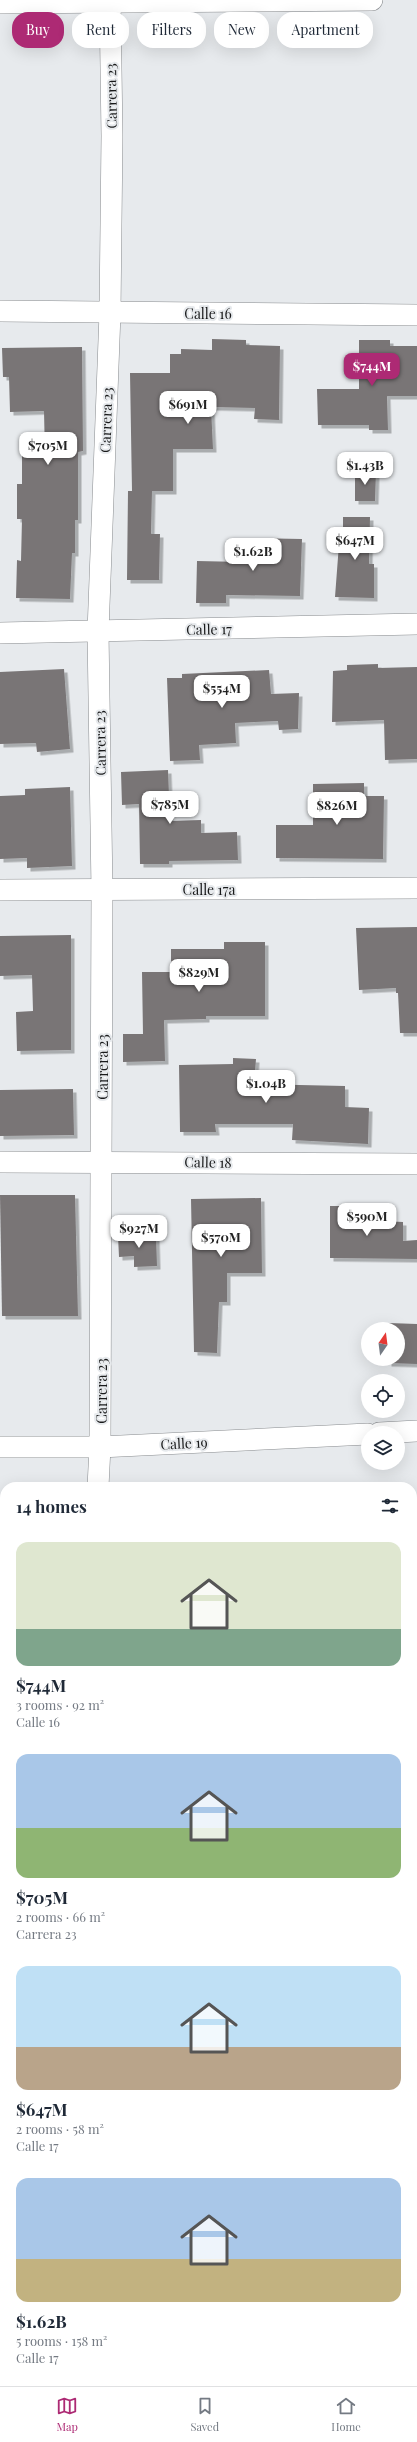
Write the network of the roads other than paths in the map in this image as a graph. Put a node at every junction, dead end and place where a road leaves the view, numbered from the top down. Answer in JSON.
{"nodes":[{"id":1,"x":372,"y":0,"type":"edge"},
{"id":2,"x":110,"y":1,"type":"edge"},
{"id":3,"x":0,"y":3,"type":"edge"},
{"id":4,"x":0,"y":311,"type":"edge"},
{"id":5,"x":110,"y":313,"type":"junction"},
{"id":6,"x":417,"y":315,"type":"edge"},
{"id":7,"x":417,"y":624,"type":"edge"},
{"id":8,"x":98,"y":632,"type":"junction"},
{"id":9,"x":0,"y":633,"type":"edge"},
{"id":10,"x":417,"y":888,"type":"edge"},
{"id":11,"x":0,"y":890,"type":"edge"},
{"id":12,"x":102,"y":890,"type":"junction"},
{"id":13,"x":102,"y":1161,"type":"junction"},
{"id":14,"x":0,"y":1162,"type":"edge"},
{"id":15,"x":417,"y":1164,"type":"edge"},
{"id":16,"x":417,"y":1431,"type":"edge"},
{"id":17,"x":405,"y":1432,"type":"edge"},
{"id":18,"x":361,"y":1434,"type":"edge"},
{"id":19,"x":0,"y":1447,"type":"edge"},
{"id":20,"x":100,"y":1447,"type":"junction"},
{"id":21,"x":98,"y":1482,"type":"edge"}],
"edges":[{"from":1,"to":2,"type":"street"},
{"from":2,"to":3,"type":"street"},
{"from":2,"to":5,"type":"street","name":"Carrera 23"},
{"from":4,"to":5,"type":"street","name":"Calle 16"},
{"from":5,"to":6,"type":"street","name":"Calle 16"},
{"from":5,"to":8,"type":"street","name":"Carrera 23"},
{"from":7,"to":8,"type":"street","name":"Calle 17"},
{"from":8,"to":9,"type":"street","name":"Calle 17"},
{"from":8,"to":12,"type":"street","name":"Carrera 23"},
{"from":10,"to":12,"type":"street","name":"Calle 17a"},
{"from":11,"to":12,"type":"street","name":"Calle 17a"},
{"from":12,"to":13,"type":"street","name":"Carrera 23"},
{"from":13,"to":14,"type":"street","name":"Calle 18"},
{"from":13,"to":15,"type":"street","name":"Calle 18"},
{"from":13,"to":20,"type":"street","name":"Carrera 23"},
{"from":16,"to":17,"type":"street"},
{"from":18,"to":20,"type":"street","name":"Calle 19"},
{"from":19,"to":20,"type":"street","name":"Calle 19"},
{"from":20,"to":21,"type":"street","name":"Carrera 23"}]}
